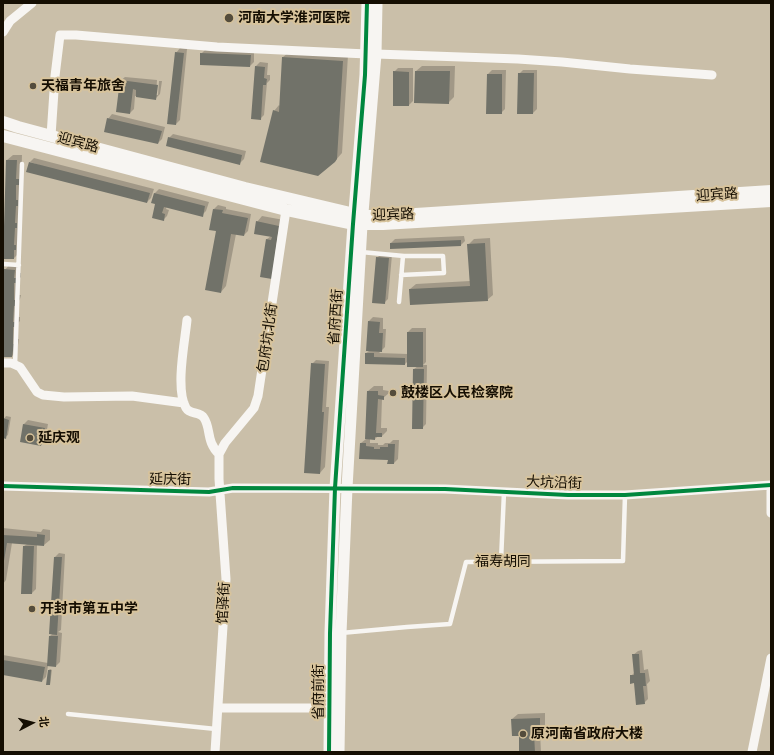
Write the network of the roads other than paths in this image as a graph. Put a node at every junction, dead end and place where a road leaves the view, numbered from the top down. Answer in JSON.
{"nodes":[{"id":1,"x":32,"y":3,"type":"edge"},
{"id":2,"x":368,"y":3,"type":"edge"},
{"id":3,"x":376,"y":3,"type":"edge"},
{"id":4,"x":6,"y":24,"type":"edge"},
{"id":5,"x":3,"y":32,"type":"edge"},
{"id":6,"x":372,"y":54,"type":"junction"},
{"id":7,"x":712,"y":75,"type":"dead end"},
{"id":8,"x":3,"y":122,"type":"edge"},
{"id":9,"x":3,"y":136,"type":"edge"},
{"id":10,"x":51,"y":136,"type":"junction"},
{"id":11,"x":22,"y":164,"type":"dead end"},
{"id":12,"x":771,"y":191,"type":"edge"},
{"id":13,"x":771,"y":200,"type":"edge"},
{"id":14,"x":286,"y":210,"type":"junction"},
{"id":15,"x":358,"y":220,"type":"junction"},
{"id":16,"x":361,"y":252,"type":"junction"},
{"id":17,"x":403,"y":256,"type":"junction"},
{"id":18,"x":3,"y":264,"type":"edge"},
{"id":19,"x":19,"y":265,"type":"junction"},
{"id":20,"x":401,"y":276,"type":"junction"},
{"id":21,"x":399,"y":302,"type":"dead end"},
{"id":22,"x":187,"y":320,"type":"dead end"},
{"id":23,"x":3,"y":363,"type":"edge"},
{"id":24,"x":15,"y":365,"type":"junction"},
{"id":25,"x":184,"y":402,"type":"junction"},
{"id":26,"x":219,"y":454,"type":"junction"},
{"id":27,"x":771,"y":485,"type":"edge"},
{"id":28,"x":3,"y":486,"type":"edge"},
{"id":29,"x":341,"y":488,"type":"junction"},
{"id":30,"x":220,"y":490,"type":"junction"},
{"id":31,"x":771,"y":491,"type":"edge"},
{"id":32,"x":504,"y":492,"type":"junction"},
{"id":33,"x":625,"y":495,"type":"junction"},
{"id":34,"x":771,"y":513,"type":"edge"},
{"id":35,"x":501,"y":561,"type":"junction"},
{"id":36,"x":336,"y":633,"type":"junction"},
{"id":37,"x":771,"y":658,"type":"edge"},
{"id":38,"x":218,"y":708,"type":"junction"},
{"id":39,"x":329,"y":708,"type":"junction"},
{"id":40,"x":68,"y":714,"type":"dead end"},
{"id":41,"x":216,"y":730,"type":"junction"},
{"id":42,"x":215,"y":752,"type":"edge"},
{"id":43,"x":330,"y":752,"type":"edge"},
{"id":44,"x":339,"y":752,"type":"edge"},
{"id":45,"x":752,"y":752,"type":"edge"}],
"edges":[{"from":1,"to":4,"type":"street"},
{"from":2,"to":6,"type":"street","name":"省府西街"},
{"from":3,"to":6,"type":"street","name":"省府西街"},
{"from":4,"to":5,"type":"street"},
{"from":6,"to":7,"type":"street"},
{"from":6,"to":10,"type":"street"},
{"from":6,"to":15,"type":"street","name":"省府西街"},
{"from":8,"to":10,"type":"main road","name":"迎宾路"},
{"from":9,"to":14,"type":"main road","name":"迎宾路"},
{"from":10,"to":15,"type":"main road","name":"迎宾路"},
{"from":11,"to":19,"type":"lane"},
{"from":12,"to":15,"type":"main road","name":"迎宾路"},
{"from":13,"to":15,"type":"main road","name":"迎宾路"},
{"from":14,"to":15,"type":"main road","name":"迎宾路"},
{"from":14,"to":26,"type":"street","name":"包府坑北街"},
{"from":15,"to":16,"type":"street","name":"省府西街"},
{"from":15,"to":29,"type":"street","name":"省府西街"},
{"from":16,"to":17,"type":"lane"},
{"from":16,"to":29,"type":"street","name":"省府西街"},
{"from":17,"to":20,"type":"lane"},
{"from":17,"to":20,"type":"lane"},
{"from":18,"to":19,"type":"lane"},
{"from":19,"to":24,"type":"lane"},
{"from":20,"to":21,"type":"lane"},
{"from":22,"to":25,"type":"street"},
{"from":23,"to":24,"type":"street"},
{"from":24,"to":25,"type":"street"},
{"from":25,"to":26,"type":"street"},
{"from":26,"to":30,"type":"street","name":"馆驿街"},
{"from":27,"to":33,"type":"street","name":"大坑沿街"},
{"from":28,"to":30,"type":"street","name":"延庆街"},
{"from":29,"to":30,"type":"street","name":"延庆街"},
{"from":29,"to":32,"type":"street","name":"大坑沿街"},
{"from":29,"to":36,"type":"street","name":"省府西街"},
{"from":30,"to":38,"type":"street","name":"馆驿街"},
{"from":31,"to":34,"type":"street"},
{"from":32,"to":33,"type":"street","name":"大坑沿街"},
{"from":32,"to":35,"type":"lane"},
{"from":33,"to":35,"type":"lane","name":"福寿胡同"},
{"from":35,"to":36,"type":"lane","name":"福寿胡同"},
{"from":36,"to":39,"type":"street","name":"省府前街"},
{"from":36,"to":44,"type":"street","name":"省府前街"},
{"from":37,"to":45,"type":"street"},
{"from":38,"to":39,"type":"street"},
{"from":38,"to":41,"type":"street","name":"馆驿街"},
{"from":39,"to":43,"type":"street","name":"省府前街"},
{"from":40,"to":41,"type":"lane"},
{"from":41,"to":42,"type":"street","name":"馆驿街"}]}
